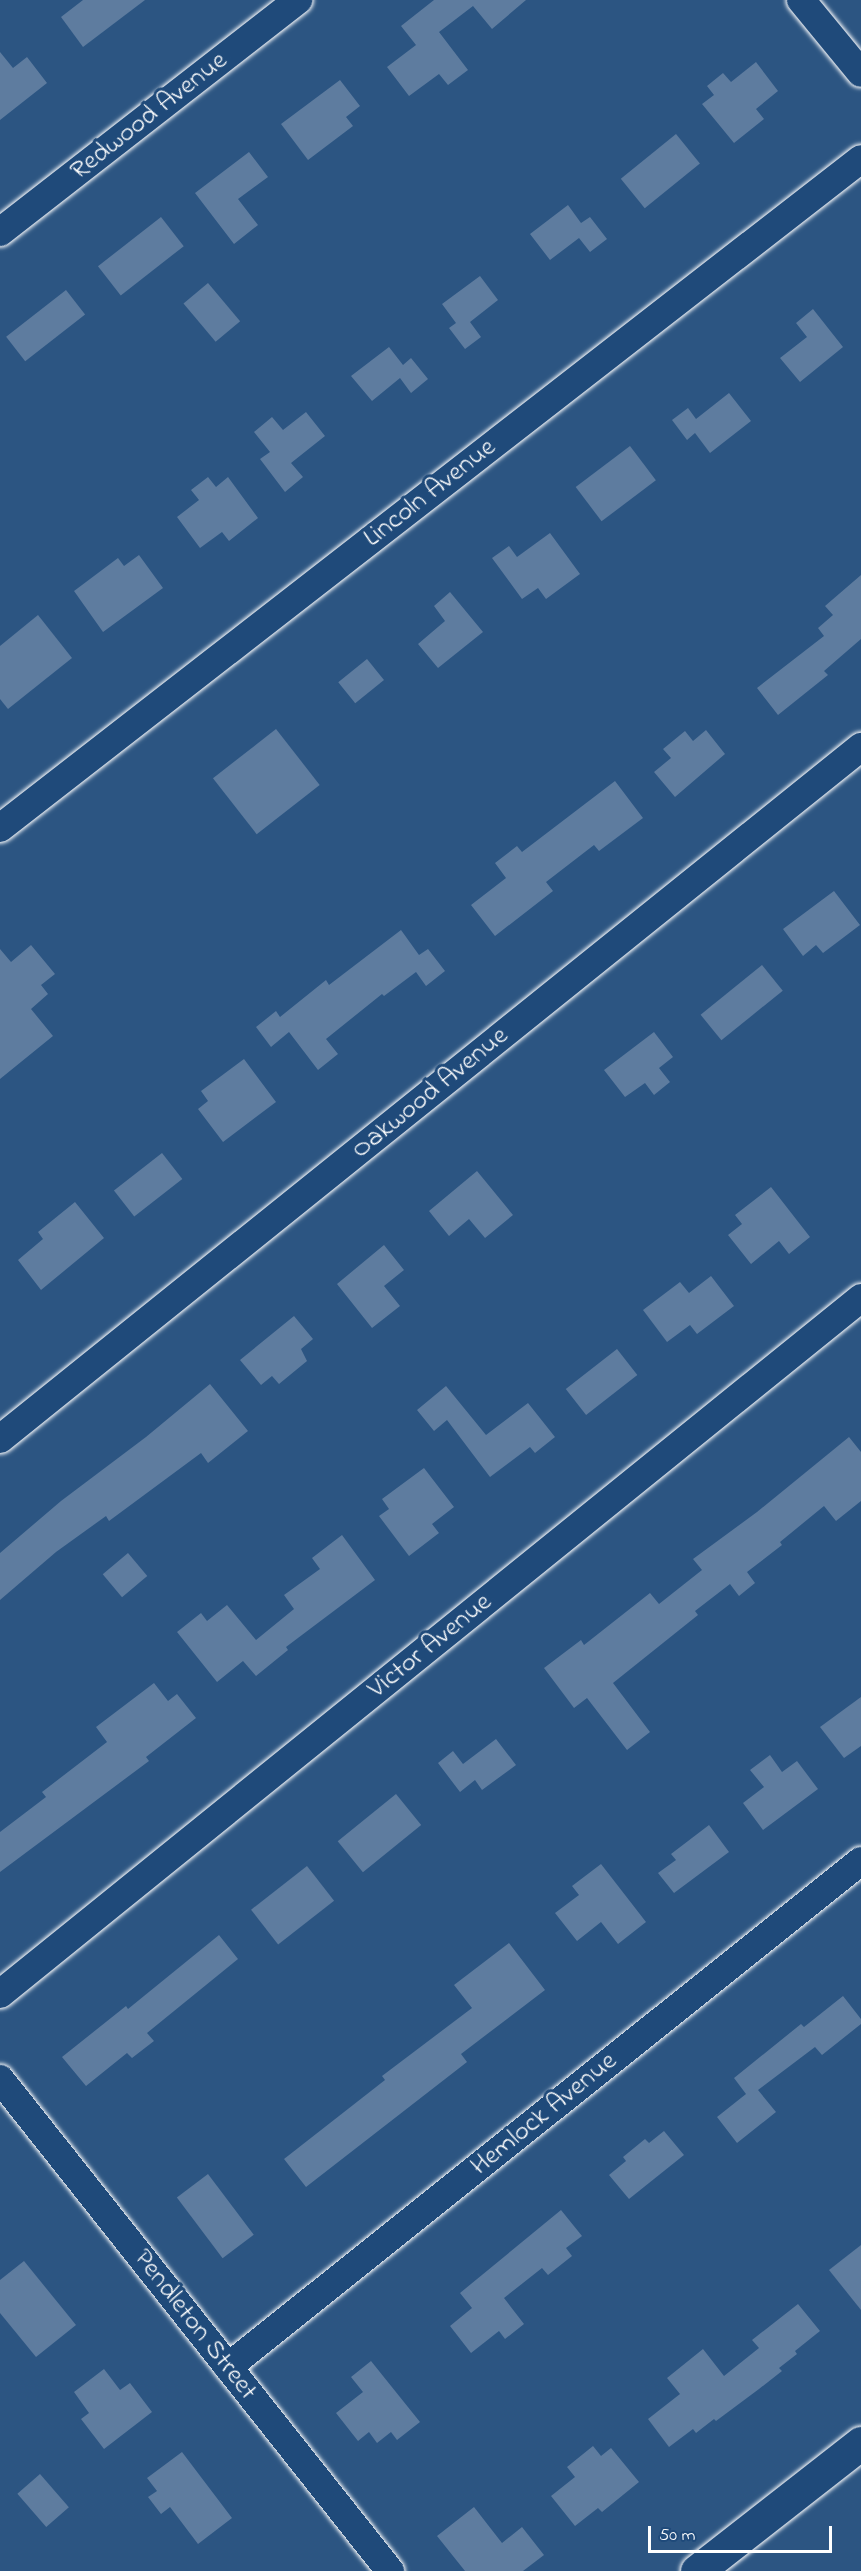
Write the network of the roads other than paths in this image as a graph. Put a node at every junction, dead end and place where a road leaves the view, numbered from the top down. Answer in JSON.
{"nodes":[{"id":1,"x":298,"y":0,"type":"edge"},
{"id":2,"x":801,"y":0,"type":"edge"},
{"id":3,"x":861,"y":73,"type":"edge"},
{"id":4,"x":861,"y":159,"type":"edge"},
{"id":5,"x":0,"y":232,"type":"edge"},
{"id":6,"x":861,"y":747,"type":"edge"},
{"id":7,"x":0,"y":828,"type":"edge"},
{"id":8,"x":861,"y":1298,"type":"edge"},
{"id":9,"x":0,"y":1439,"type":"edge"},
{"id":10,"x":861,"y":1862,"type":"edge"},
{"id":11,"x":0,"y":1994,"type":"edge"},
{"id":12,"x":0,"y":2079,"type":"edge"},
{"id":13,"x":228,"y":2367,"type":"junction"},
{"id":14,"x":861,"y":2443,"type":"edge"},
{"id":15,"x":390,"y":2571,"type":"edge"},
{"id":16,"x":697,"y":2571,"type":"edge"}],
"edges":[{"from":1,"to":5,"type":"street","name":"Redwood Avenue"},
{"from":2,"to":3,"type":"street"},
{"from":4,"to":7,"type":"street","name":"Lincoln Avenue"},
{"from":6,"to":9,"type":"street","name":"Oakwood Avenue"},
{"from":8,"to":11,"type":"street","name":"Victor Avenue"},
{"from":10,"to":13,"type":"street","name":"Hemlock Avenue"},
{"from":12,"to":13,"type":"street","name":"Pendleton Street"},
{"from":13,"to":15,"type":"street","name":"Pendleton Street"},
{"from":14,"to":16,"type":"street"}]}
